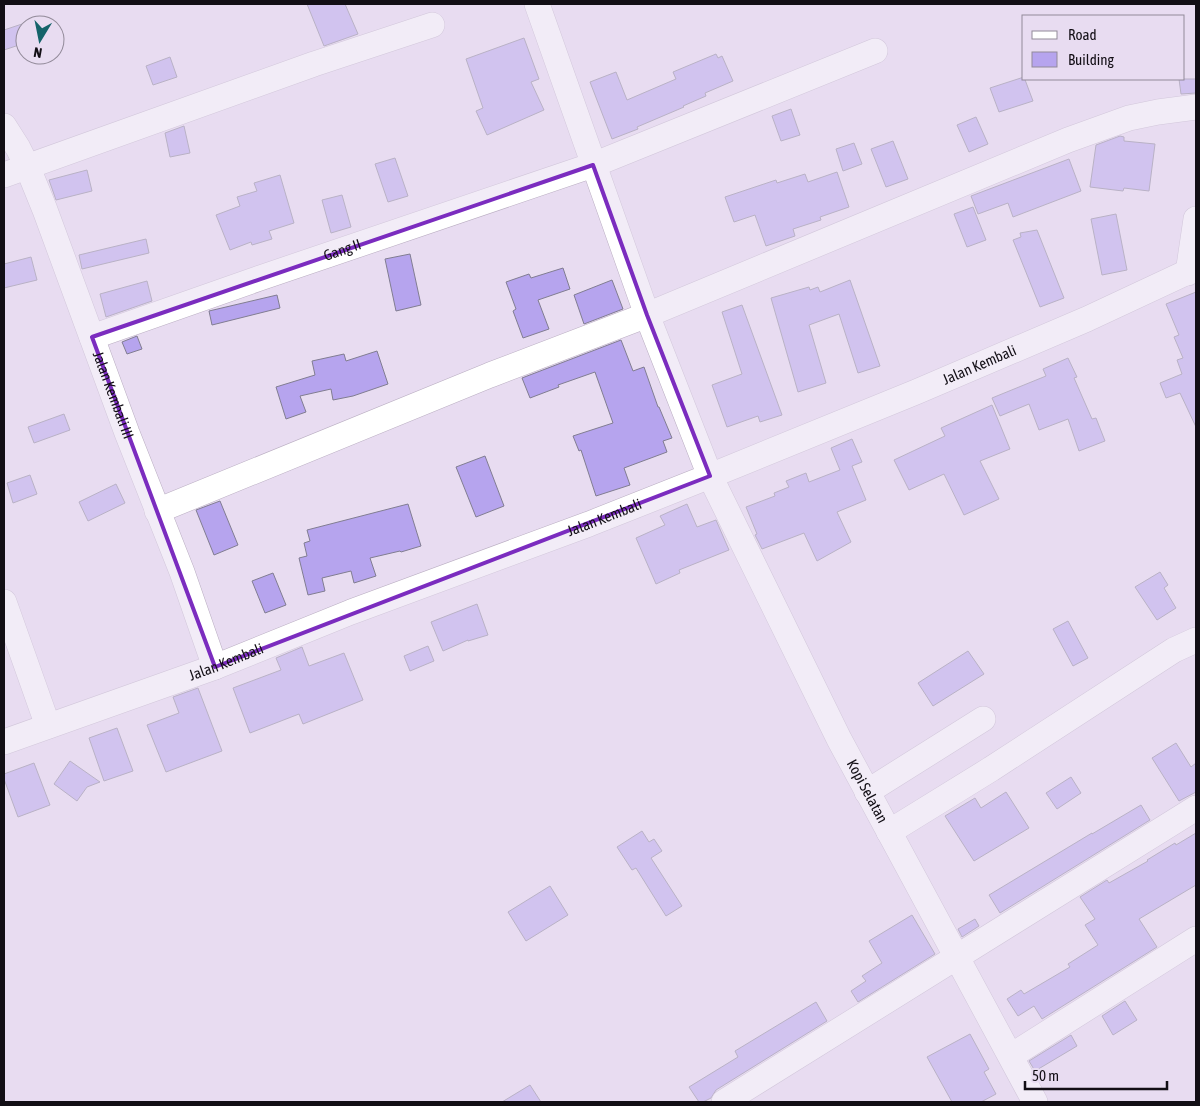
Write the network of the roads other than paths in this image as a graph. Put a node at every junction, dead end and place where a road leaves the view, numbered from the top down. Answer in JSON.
{"nodes":[{"id":1,"x":537,"y":4,"type":"edge"},
{"id":2,"x":432,"y":24,"type":"dead end"},
{"id":3,"x":875,"y":51,"type":"dead end"},
{"id":4,"x":1196,"y":107,"type":"edge"},
{"id":5,"x":4,"y":126,"type":"edge"},
{"id":6,"x":593,"y":165,"type":"junction"},
{"id":7,"x":28,"y":168,"type":"junction"},
{"id":8,"x":4,"y":175,"type":"edge"},
{"id":9,"x":1196,"y":219,"type":"edge"},
{"id":10,"x":1192,"y":271,"type":"edge"},
{"id":11,"x":646,"y":315,"type":"junction"},
{"id":12,"x":92,"y":337,"type":"junction"},
{"id":13,"x":710,"y":476,"type":"junction"},
{"id":14,"x":157,"y":511,"type":"junction"},
{"id":15,"x":4,"y":602,"type":"edge"},
{"id":16,"x":1196,"y":640,"type":"edge"},
{"id":17,"x":215,"y":667,"type":"junction"},
{"id":18,"x":983,"y":719,"type":"dead end"},
{"id":19,"x":48,"y":726,"type":"junction"},
{"id":20,"x":4,"y":742,"type":"edge"},
{"id":21,"x":868,"y":792,"type":"junction"},
{"id":22,"x":1196,"y":808,"type":"edge"},
{"id":23,"x":890,"y":832,"type":"junction"},
{"id":24,"x":1196,"y":939,"type":"edge"},
{"id":25,"x":957,"y":956,"type":"junction"},
{"id":26,"x":1011,"y":1056,"type":"junction"},
{"id":27,"x":724,"y":1102,"type":"edge"},
{"id":28,"x":1035,"y":1102,"type":"edge"}],
"edges":[{"from":1,"to":6,"type":"street","name":"Kopi Selatan"},
{"from":2,"to":7,"type":"street"},
{"from":3,"to":6,"type":"street","name":"Gang II"},
{"from":4,"to":11,"type":"street"},
{"from":5,"to":7,"type":"street","name":"Jalan Kembali III"},
{"from":6,"to":11,"type":"street","name":"Kopi Selatan"},
{"from":6,"to":12,"type":"street","name":"Gang II"},
{"from":7,"to":8,"type":"street"},
{"from":7,"to":12,"type":"street","name":"Jalan Kembali III"},
{"from":9,"to":10,"type":"street"},
{"from":10,"to":13,"type":"street","name":"Jalan Kembali"},
{"from":11,"to":13,"type":"street","name":"Kopi Selatan"},
{"from":11,"to":14,"type":"street"},
{"from":12,"to":14,"type":"street","name":"Jalan Kembali III"},
{"from":13,"to":17,"type":"street","name":"Jalan Kembali"},
{"from":13,"to":21,"type":"street","name":"Kopi Selatan"},
{"from":14,"to":17,"type":"street","name":"Jalan Kembali III"},
{"from":15,"to":19,"type":"street"},
{"from":16,"to":23,"type":"street"},
{"from":17,"to":19,"type":"street","name":"Jalan Kembali"},
{"from":18,"to":21,"type":"street"},
{"from":19,"to":20,"type":"street","name":"Jalan Kembali"},
{"from":21,"to":23,"type":"street","name":"Kopi Selatan"},
{"from":22,"to":25,"type":"street"},
{"from":23,"to":25,"type":"street","name":"Kopi Selatan"},
{"from":24,"to":26,"type":"street"},
{"from":25,"to":26,"type":"street","name":"Kopi Selatan"},
{"from":25,"to":27,"type":"street"},
{"from":26,"to":28,"type":"street","name":"Kopi Selatan"}]}
